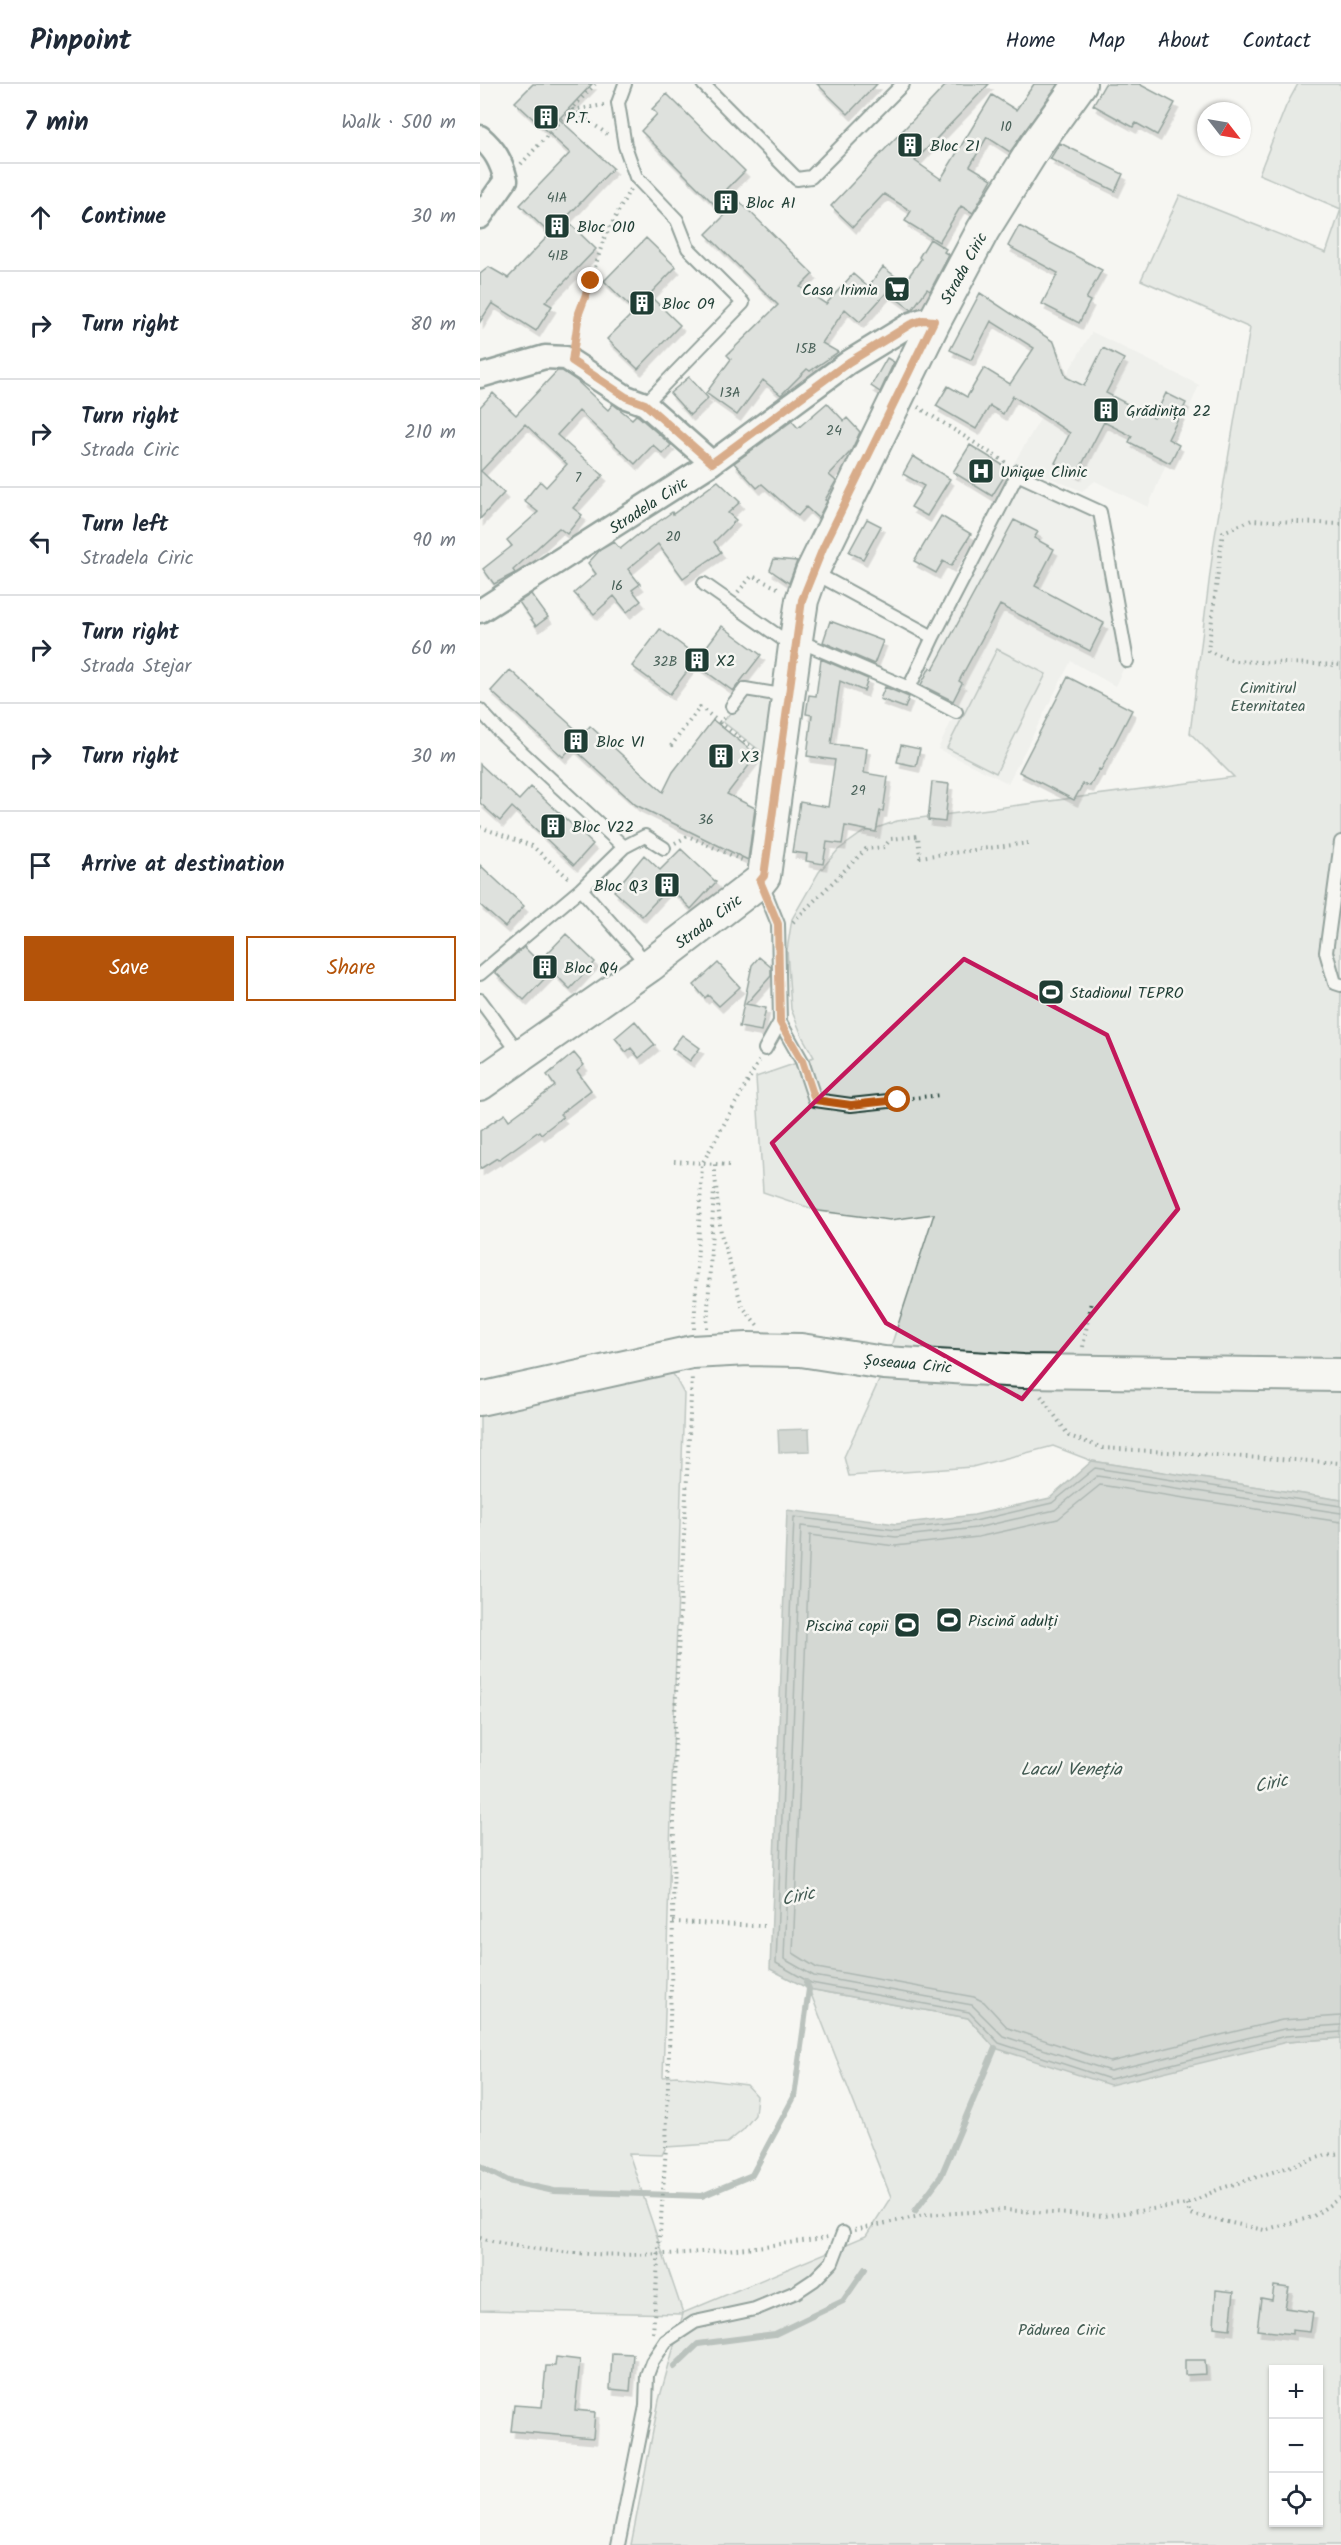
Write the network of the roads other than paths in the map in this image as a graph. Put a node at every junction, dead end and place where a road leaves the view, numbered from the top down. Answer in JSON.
{"nodes":[{"id":1,"x":625,"y":84,"type":"edge"},
{"id":2,"x":703,"y":84,"type":"edge"},
{"id":3,"x":903,"y":84,"type":"edge"},
{"id":4,"x":1080,"y":84,"type":"edge"},
{"id":5,"x":480,"y":137,"type":"edge"},
{"id":6,"x":480,"y":217,"type":"edge"},
{"id":7,"x":934,"y":321,"type":"junction"},
{"id":8,"x":480,"y":376,"type":"edge"},
{"id":9,"x":645,"y":404,"type":"junction"},
{"id":10,"x":712,"y":463,"type":"junction"},
{"id":11,"x":704,"y":584,"type":"dead end"},
{"id":12,"x":807,"y":586,"type":"junction"},
{"id":13,"x":480,"y":611,"type":"edge"},
{"id":14,"x":933,"y":637,"type":"junction"},
{"id":15,"x":795,"y":643,"type":"junction"},
{"id":16,"x":1127,"y":661,"type":"dead end"},
{"id":17,"x":909,"y":688,"type":"junction"},
{"id":18,"x":788,"y":696,"type":"junction"},
{"id":19,"x":732,"y":706,"type":"road end"},
{"id":20,"x":480,"y":710,"type":"edge"},
{"id":21,"x":956,"y":712,"type":"dead end"},
{"id":22,"x":1341,"y":842,"type":"edge"},
{"id":23,"x":624,"y":847,"type":"junction"},
{"id":24,"x":664,"y":848,"type":"road end"},
{"id":25,"x":762,"y":875,"type":"junction"},
{"id":26,"x":581,"y":889,"type":"junction"},
{"id":27,"x":649,"y":966,"type":"junction"},
{"id":28,"x":480,"y":974,"type":"edge"},
{"id":29,"x":1341,"y":985,"type":"edge"},
{"id":30,"x":480,"y":1000,"type":"edge"},
{"id":31,"x":780,"y":1022,"type":"junction"},
{"id":32,"x":765,"y":1049,"type":"road end"},
{"id":33,"x":521,"y":1055,"type":"junction"},
{"id":34,"x":480,"y":1084,"type":"edge"},
{"id":35,"x":898,"y":1100,"type":"road end"},
{"id":36,"x":1341,"y":1375,"type":"edge"},
{"id":37,"x":480,"y":1399,"type":"edge"},
{"id":38,"x":843,"y":2233,"type":"road end"},
{"id":39,"x":618,"y":2545,"type":"edge"}],
"edges":[{"from":1,"to":9,"type":"lane"},
{"from":2,"to":3,"type":"lane"},
{"from":4,"to":7,"type":"street","name":"Strada Ciric"},
{"from":5,"to":6,"type":"street"},
{"from":7,"to":10,"type":"street","name":"Stradela Ciric"},
{"from":7,"to":12,"type":"street","name":"Strada Ciric"},
{"from":8,"to":9,"type":"street"},
{"from":9,"to":10,"type":"street"},
{"from":10,"to":13,"type":"street","name":"Stradela Ciric"},
{"from":11,"to":15,"type":"lane"},
{"from":12,"to":14,"type":"lane"},
{"from":12,"to":15,"type":"street","name":"Strada Ciric"},
{"from":14,"to":16,"type":"lane"},
{"from":14,"to":17,"type":"lane"},
{"from":15,"to":17,"type":"lane"},
{"from":15,"to":18,"type":"street","name":"Strada Ciric"},
{"from":17,"to":21,"type":"lane"},
{"from":18,"to":19,"type":"lane"},
{"from":18,"to":25,"type":"street","name":"Strada Ciric"},
{"from":20,"to":23,"type":"lane"},
{"from":22,"to":29,"type":"lane"},
{"from":23,"to":24,"type":"lane"},
{"from":23,"to":26,"type":"lane"},
{"from":25,"to":27,"type":"street","name":"Strada Ciric"},
{"from":25,"to":31,"type":"lane"},
{"from":26,"to":27,"type":"lane"},
{"from":26,"to":28,"type":"lane"},
{"from":27,"to":33,"type":"street","name":"Strada Ciric"},
{"from":30,"to":33,"type":"lane"},
{"from":31,"to":32,"type":"lane"},
{"from":31,"to":35,"type":"lane"},
{"from":33,"to":34,"type":"street","name":"Strada Ciric"},
{"from":36,"to":37,"type":"street","name":"Șoseaua Ciric"},
{"from":38,"to":39,"type":"lane"}]}
